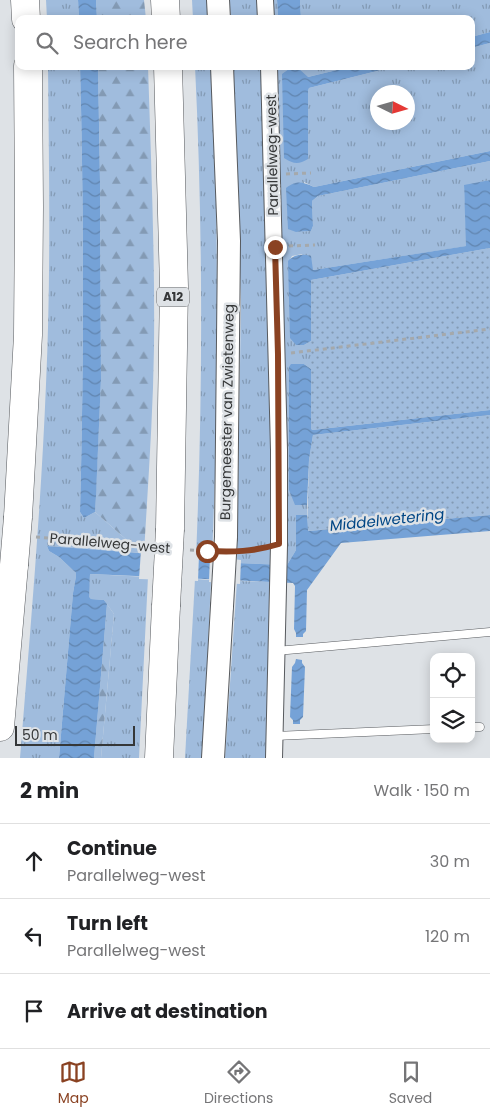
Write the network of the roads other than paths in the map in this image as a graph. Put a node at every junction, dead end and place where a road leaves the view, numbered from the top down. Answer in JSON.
{"nodes":[{"id":1,"x":25,"y":0,"type":"edge"},
{"id":2,"x":165,"y":0,"type":"edge"},
{"id":3,"x":218,"y":0,"type":"edge"},
{"id":4,"x":265,"y":0,"type":"edge"},
{"id":5,"x":26,"y":15,"type":"edge"},
{"id":6,"x":166,"y":15,"type":"edge"},
{"id":7,"x":220,"y":15,"type":"edge"},
{"id":8,"x":266,"y":15,"type":"edge"},
{"id":9,"x":28,"y":70,"type":"edge"},
{"id":10,"x":168,"y":70,"type":"edge"},
{"id":11,"x":222,"y":70,"type":"edge"},
{"id":12,"x":270,"y":70,"type":"edge"},
{"id":13,"x":490,"y":632,"type":"edge"},
{"id":14,"x":276,"y":651,"type":"junction"},
{"id":15,"x":0,"y":727,"type":"edge"},
{"id":16,"x":430,"y":729,"type":"edge"},
{"id":17,"x":274,"y":736,"type":"junction"},
{"id":18,"x":158,"y":758,"type":"edge"},
{"id":19,"x":213,"y":758,"type":"edge"},
{"id":20,"x":274,"y":758,"type":"edge"}],
"edges":[{"from":1,"to":5,"type":"highway"},
{"from":2,"to":6,"type":"highway"},
{"from":3,"to":7,"type":"main road"},
{"from":4,"to":8,"type":"street"},
{"from":9,"to":15,"type":"highway","bridge":true},
{"from":10,"to":18,"type":"highway","number":"A12","bridge":true},
{"from":11,"to":19,"type":"main road","name":"Burgemeester van Zwietenweg","bridge":true},
{"from":12,"to":14,"type":"street","name":"Parallelweg-west"},
{"from":13,"to":14,"type":"lane"},
{"from":14,"to":17,"type":"street","name":"Parallelweg-west"},
{"from":16,"to":17,"type":"lane"},
{"from":17,"to":20,"type":"street","name":"Parallelweg-west"}]}
